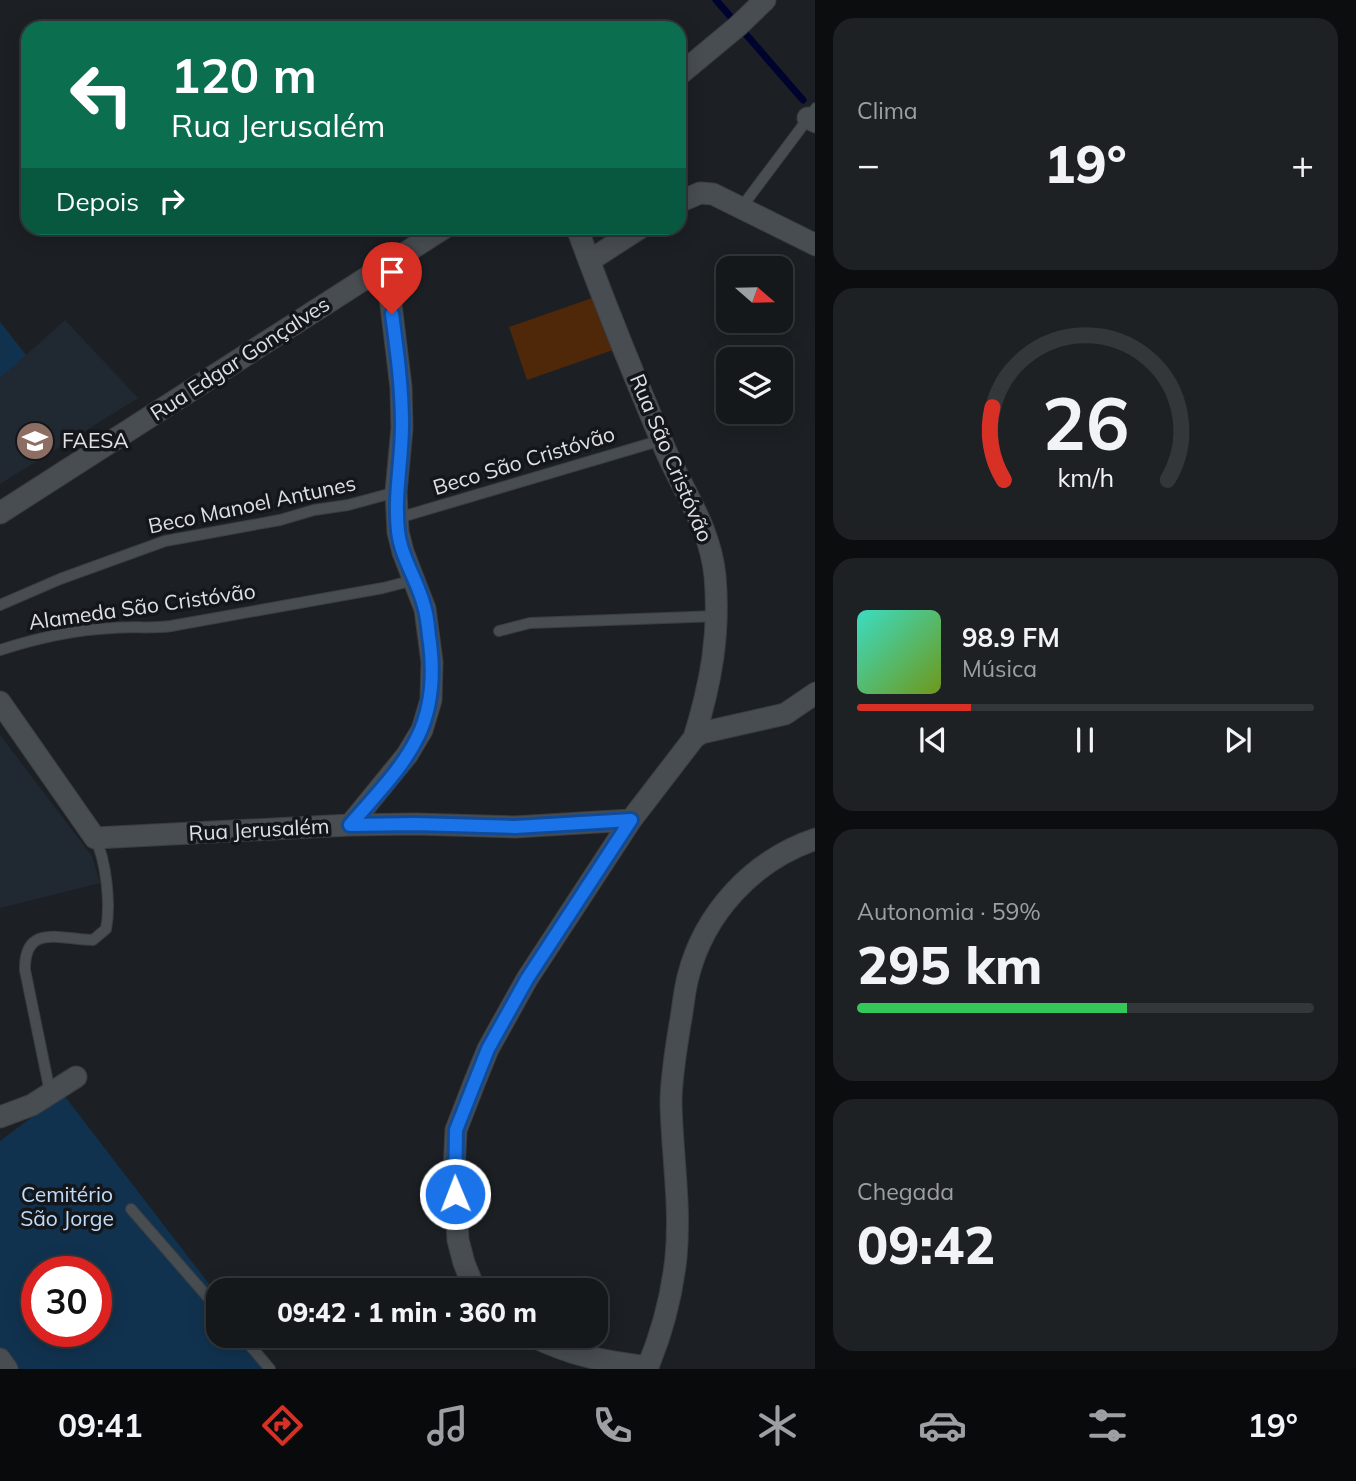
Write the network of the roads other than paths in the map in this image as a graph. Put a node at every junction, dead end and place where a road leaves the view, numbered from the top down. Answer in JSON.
{"nodes":[{"id":1,"x":765,"y":0,"type":"edge"},
{"id":2,"x":686,"y":69,"type":"edge"},
{"id":3,"x":813,"y":116,"type":"edge"},
{"id":4,"x":686,"y":198,"type":"edge"},
{"id":5,"x":741,"y":208,"type":"junction"},
{"id":6,"x":433,"y":235,"type":"edge"},
{"id":7,"x":580,"y":235,"type":"edge"},
{"id":8,"x":629,"y":235,"type":"edge"},
{"id":9,"x":815,"y":245,"type":"edge"},
{"id":10,"x":589,"y":261,"type":"junction"},
{"id":11,"x":386,"y":264,"type":"junction"},
{"id":12,"x":662,"y":440,"type":"junction"},
{"id":13,"x":396,"y":492,"type":"junction"},
{"id":14,"x":0,"y":513,"type":"edge"},
{"id":15,"x":398,"y":518,"type":"junction"},
{"id":16,"x":414,"y":580,"type":"junction"},
{"id":17,"x":0,"y":605,"type":"edge"},
{"id":18,"x":718,"y":616,"type":"junction"},
{"id":19,"x":499,"y":631,"type":"dead end"},
{"id":20,"x":0,"y":650,"type":"edge"},
{"id":21,"x":815,"y":693,"type":"edge"},
{"id":22,"x":0,"y":702,"type":"edge"},
{"id":23,"x":694,"y":738,"type":"junction"},
{"id":24,"x":631,"y":820,"type":"junction"},
{"id":25,"x":350,"y":825,"type":"junction"},
{"id":26,"x":95,"y":838,"type":"junction"},
{"id":27,"x":815,"y":839,"type":"edge"},
{"id":28,"x":76,"y":1077,"type":"dead end"},
{"id":29,"x":50,"y":1092,"type":"junction"},
{"id":30,"x":0,"y":1116,"type":"edge"},
{"id":31,"x":131,"y":1209,"type":"dead end"},
{"id":32,"x":470,"y":1278,"type":"edge"},
{"id":33,"x":206,"y":1295,"type":"edge"},
{"id":34,"x":252,"y":1348,"type":"edge"},
{"id":35,"x":559,"y":1348,"type":"edge"},
{"id":36,"x":0,"y":1359,"type":"edge"},
{"id":37,"x":647,"y":1368,"type":"edge"},
{"id":38,"x":7,"y":1369,"type":"edge"},
{"id":39,"x":270,"y":1369,"type":"edge"}],
"edges":[{"from":1,"to":2,"type":"street"},
{"from":3,"to":5,"type":"lane"},
{"from":4,"to":5,"type":"street"},
{"from":5,"to":9,"type":"street"},
{"from":6,"to":11,"type":"street","name":"Rua Edgar Gonçalves"},
{"from":7,"to":10,"type":"street","name":"Rua São Cristóvão"},
{"from":8,"to":10,"type":"street"},
{"from":10,"to":12,"type":"street","name":"Rua São Cristóvão"},
{"from":11,"to":13,"type":"street"},
{"from":11,"to":14,"type":"street","name":"Rua Edgar Gonçalves"},
{"from":12,"to":15,"type":"lane","name":"Beco São Cristóvão"},
{"from":12,"to":18,"type":"street","name":"Rua São Cristóvão"},
{"from":13,"to":15,"type":"street"},
{"from":13,"to":17,"type":"lane","name":"Beco Manoel Antunes"},
{"from":15,"to":16,"type":"street"},
{"from":16,"to":20,"type":"lane","name":"Alameda São Cristóvão"},
{"from":16,"to":25,"type":"street"},
{"from":18,"to":19,"type":"lane"},
{"from":18,"to":23,"type":"street","name":"Rua São Cristóvão"},
{"from":21,"to":23,"type":"street"},
{"from":22,"to":26,"type":"street"},
{"from":23,"to":24,"type":"street"},
{"from":24,"to":25,"type":"street","name":"Rua Jerusalém"},
{"from":24,"to":32,"type":"street"},
{"from":25,"to":26,"type":"street","name":"Rua Jerusalém"},
{"from":26,"to":29,"type":"lane"},
{"from":27,"to":37,"type":"street"},
{"from":28,"to":29,"type":"street"},
{"from":29,"to":30,"type":"street"},
{"from":31,"to":33,"type":"lane"},
{"from":34,"to":39,"type":"lane"},
{"from":35,"to":37,"type":"street"},
{"from":36,"to":38,"type":"street"}]}
